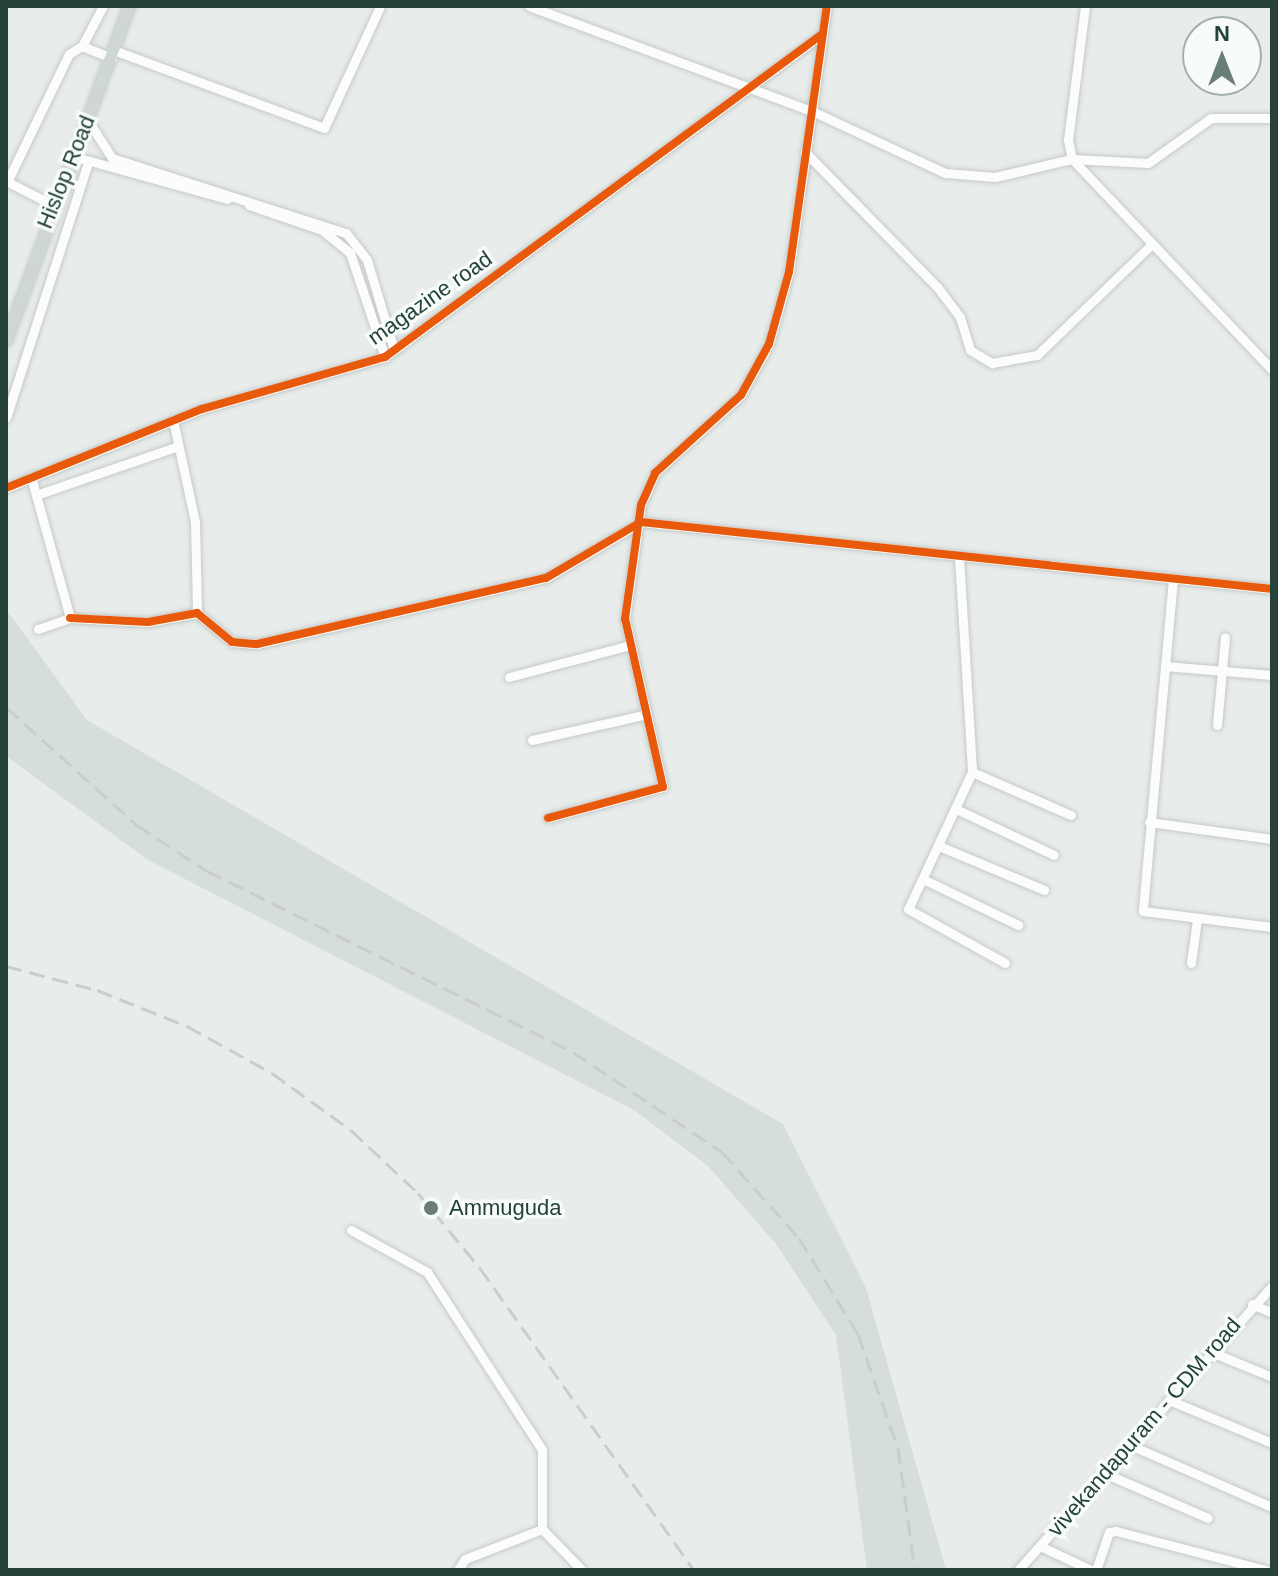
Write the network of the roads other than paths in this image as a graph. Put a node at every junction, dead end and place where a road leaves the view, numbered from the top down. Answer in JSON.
{"nodes":[{"id":1,"x":103,"y":6,"type":"edge"},
{"id":2,"x":129,"y":6,"type":"edge"},
{"id":3,"x":380,"y":6,"type":"edge"},
{"id":4,"x":529,"y":6,"type":"edge"},
{"id":5,"x":827,"y":6,"type":"edge"},
{"id":6,"x":1085,"y":6,"type":"edge"},
{"id":7,"x":821,"y":35,"type":"junction"},
{"id":8,"x":82,"y":46,"type":"junction"},
{"id":9,"x":114,"y":55,"type":"junction"},
{"id":10,"x":751,"y":88,"type":"junction"},
{"id":11,"x":812,"y":111,"type":"junction"},
{"id":12,"x":1272,"y":118,"type":"edge"},
{"id":13,"x":87,"y":119,"type":"junction"},
{"id":14,"x":805,"y":152,"type":"junction"},
{"id":15,"x":72,"y":156,"type":"junction"},
{"id":16,"x":1072,"y":159,"type":"junction"},
{"id":17,"x":88,"y":163,"type":"junction"},
{"id":18,"x":7,"y":181,"type":"edge"},
{"id":19,"x":211,"y":191,"type":"junction"},
{"id":20,"x":51,"y":204,"type":"junction"},
{"id":21,"x":261,"y":205,"type":"junction"},
{"id":22,"x":1151,"y":245,"type":"junction"},
{"id":23,"x":6,"y":340,"type":"edge"},
{"id":24,"x":394,"y":350,"type":"junction"},
{"id":25,"x":385,"y":357,"type":"junction"},
{"id":26,"x":1272,"y":370,"type":"edge"},
{"id":27,"x":6,"y":418,"type":"edge"},
{"id":28,"x":173,"y":420,"type":"junction"},
{"id":29,"x":178,"y":446,"type":"junction"},
{"id":30,"x":31,"y":477,"type":"junction"},
{"id":31,"x":6,"y":488,"type":"edge"},
{"id":32,"x":36,"y":495,"type":"junction"},
{"id":33,"x":641,"y":522,"type":"junction"},
{"id":34,"x":959,"y":557,"type":"junction"},
{"id":35,"x":1173,"y":579,"type":"junction"},
{"id":36,"x":1272,"y":589,"type":"edge"},
{"id":37,"x":197,"y":613,"type":"junction"},
{"id":38,"x":70,"y":618,"type":"junction"},
{"id":39,"x":38,"y":629,"type":"dead end"},
{"id":40,"x":1225,"y":637,"type":"dead end"},
{"id":41,"x":630,"y":645,"type":"junction"},
{"id":42,"x":1165,"y":666,"type":"junction"},
{"id":43,"x":1222,"y":670,"type":"junction"},
{"id":44,"x":1272,"y":675,"type":"edge"},
{"id":45,"x":509,"y":677,"type":"dead end"},
{"id":46,"x":647,"y":714,"type":"junction"},
{"id":47,"x":1217,"y":725,"type":"dead end"},
{"id":48,"x":532,"y":740,"type":"dead end"},
{"id":49,"x":972,"y":772,"type":"junction"},
{"id":50,"x":956,"y":809,"type":"junction"},
{"id":51,"x":1071,"y":815,"type":"dead end"},
{"id":52,"x":548,"y":818,"type":"dead end"},
{"id":53,"x":1149,"y":822,"type":"junction"},
{"id":54,"x":1272,"y":839,"type":"edge"},
{"id":55,"x":939,"y":846,"type":"junction"},
{"id":56,"x":1054,"y":855,"type":"dead end"},
{"id":57,"x":923,"y":879,"type":"junction"},
{"id":58,"x":1044,"y":890,"type":"dead end"},
{"id":59,"x":1197,"y":920,"type":"junction"},
{"id":60,"x":1018,"y":925,"type":"dead end"},
{"id":61,"x":1272,"y":927,"type":"edge"},
{"id":62,"x":1005,"y":963,"type":"dead end"},
{"id":63,"x":1191,"y":963,"type":"dead end"},
{"id":64,"x":351,"y":1230,"type":"dead end"},
{"id":65,"x":1272,"y":1286,"type":"edge"},
{"id":66,"x":1252,"y":1304,"type":"junction"},
{"id":67,"x":1272,"y":1313,"type":"edge"},
{"id":68,"x":1209,"y":1351,"type":"junction"},
{"id":69,"x":1272,"y":1377,"type":"edge"},
{"id":70,"x":1169,"y":1400,"type":"junction"},
{"id":71,"x":1272,"y":1443,"type":"edge"},
{"id":72,"x":1130,"y":1445,"type":"junction"},
{"id":73,"x":1104,"y":1473,"type":"junction"},
{"id":74,"x":1272,"y":1507,"type":"edge"},
{"id":75,"x":1208,"y":1518,"type":"dead end"},
{"id":76,"x":542,"y":1529,"type":"junction"},
{"id":77,"x":1040,"y":1546,"type":"junction"},
{"id":78,"x":1216,"y":1557,"type":"junction"},
{"id":79,"x":458,"y":1570,"type":"edge"},
{"id":80,"x":582,"y":1570,"type":"edge"},
{"id":81,"x":1018,"y":1570,"type":"edge"},
{"id":82,"x":1094,"y":1570,"type":"edge"},
{"id":83,"x":1212,"y":1570,"type":"edge"},
{"id":84,"x":1266,"y":1570,"type":"edge"}],
"edges":[{"from":1,"to":8,"type":"street"},
{"from":2,"to":9,"type":"main road","name":"Hislop Road"},
{"from":3,"to":9,"type":"street"},
{"from":4,"to":10,"type":"street"},
{"from":5,"to":7,"type":"street"},
{"from":6,"to":16,"type":"street"},
{"from":7,"to":10,"type":"street","name":"magazine road"},
{"from":7,"to":11,"type":"street"},
{"from":8,"to":9,"type":"street"},
{"from":8,"to":18,"type":"street"},
{"from":9,"to":13,"type":"main road","name":"Hislop Road"},
{"from":10,"to":11,"type":"street"},
{"from":10,"to":24,"type":"street","name":"magazine road"},
{"from":11,"to":14,"type":"street"},
{"from":11,"to":16,"type":"street"},
{"from":12,"to":16,"type":"street"},
{"from":13,"to":15,"type":"main road","name":"Hislop Road"},
{"from":13,"to":19,"type":"street"},
{"from":14,"to":22,"type":"street"},
{"from":14,"to":33,"type":"street"},
{"from":15,"to":17,"type":"street","name":"magazine road"},
{"from":15,"to":20,"type":"main road","name":"Hislop Road"},
{"from":16,"to":22,"type":"street"},
{"from":17,"to":19,"type":"street","name":"magazine road"},
{"from":17,"to":27,"type":"street"},
{"from":18,"to":20,"type":"street"},
{"from":19,"to":21,"type":"street","name":"magazine road"},
{"from":20,"to":23,"type":"main road","name":"Hislop Road"},
{"from":21,"to":24,"type":"street"},
{"from":21,"to":25,"type":"street","name":"magazine road"},
{"from":22,"to":26,"type":"street"},
{"from":24,"to":25,"type":"street","name":"magazine road"},
{"from":25,"to":28,"type":"street","name":"magazine road"},
{"from":28,"to":29,"type":"street"},
{"from":28,"to":30,"type":"street","name":"magazine road"},
{"from":29,"to":32,"type":"street"},
{"from":29,"to":37,"type":"street"},
{"from":30,"to":31,"type":"street","name":"magazine road"},
{"from":30,"to":32,"type":"street"},
{"from":32,"to":38,"type":"street"},
{"from":33,"to":34,"type":"street"},
{"from":33,"to":37,"type":"street"},
{"from":33,"to":41,"type":"street"},
{"from":34,"to":35,"type":"street"},
{"from":34,"to":49,"type":"street"},
{"from":35,"to":36,"type":"street"},
{"from":35,"to":42,"type":"street"},
{"from":37,"to":38,"type":"street"},
{"from":38,"to":39,"type":"street"},
{"from":40,"to":43,"type":"street"},
{"from":41,"to":45,"type":"street"},
{"from":41,"to":46,"type":"street"},
{"from":42,"to":43,"type":"street"},
{"from":42,"to":53,"type":"street"},
{"from":43,"to":44,"type":"street"},
{"from":43,"to":47,"type":"street"},
{"from":46,"to":48,"type":"street"},
{"from":46,"to":52,"type":"street"},
{"from":49,"to":50,"type":"street"},
{"from":49,"to":51,"type":"street"},
{"from":50,"to":55,"type":"street"},
{"from":50,"to":56,"type":"street"},
{"from":53,"to":54,"type":"street"},
{"from":53,"to":59,"type":"street"},
{"from":55,"to":57,"type":"street"},
{"from":55,"to":58,"type":"street"},
{"from":57,"to":60,"type":"street"},
{"from":57,"to":62,"type":"street"},
{"from":59,"to":61,"type":"street"},
{"from":59,"to":63,"type":"street"},
{"from":64,"to":76,"type":"street"},
{"from":65,"to":66,"type":"street","name":"vivekandapuram - CDM road"},
{"from":66,"to":67,"type":"street"},
{"from":66,"to":68,"type":"street","name":"vivekandapuram - CDM road"},
{"from":68,"to":69,"type":"street"},
{"from":68,"to":70,"type":"street","name":"vivekandapuram - CDM road"},
{"from":70,"to":71,"type":"street"},
{"from":70,"to":72,"type":"street","name":"vivekandapuram - CDM road"},
{"from":72,"to":73,"type":"street","name":"vivekandapuram - CDM road"},
{"from":72,"to":74,"type":"street"},
{"from":73,"to":75,"type":"street"},
{"from":73,"to":77,"type":"street","name":"vivekandapuram - CDM road"},
{"from":76,"to":79,"type":"street"},
{"from":76,"to":80,"type":"street"},
{"from":77,"to":81,"type":"street","name":"vivekandapuram - CDM road"},
{"from":77,"to":82,"type":"street"},
{"from":78,"to":82,"type":"street"},
{"from":78,"to":83,"type":"street"},
{"from":78,"to":84,"type":"street"}]}
